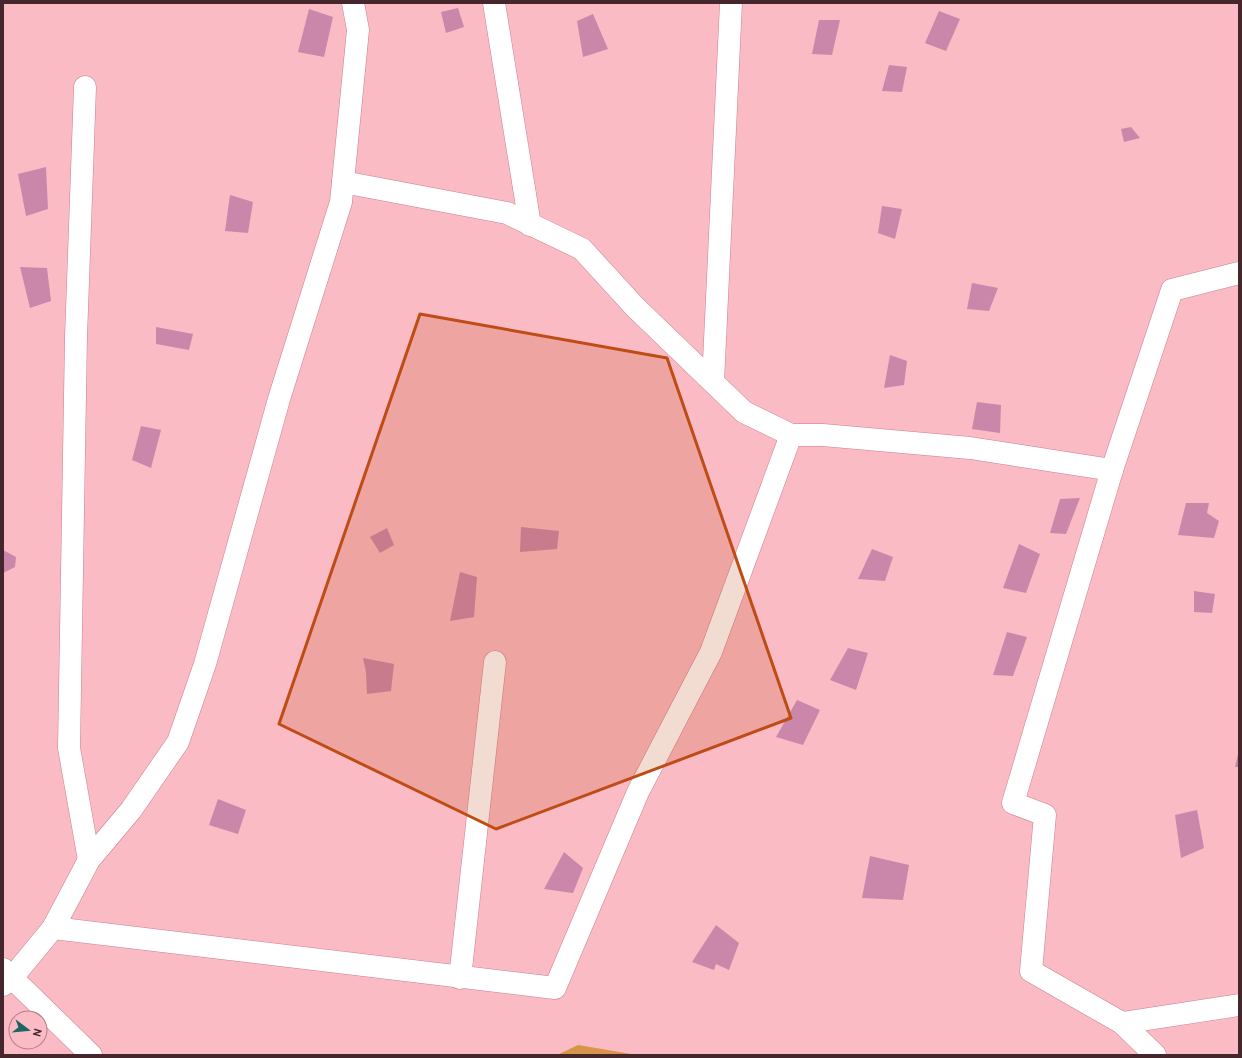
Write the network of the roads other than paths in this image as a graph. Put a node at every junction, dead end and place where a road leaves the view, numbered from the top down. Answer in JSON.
{"nodes":[{"id":1,"x":353,"y":3,"type":"edge"},
{"id":2,"x":494,"y":3,"type":"edge"},
{"id":3,"x":731,"y":3,"type":"edge"},
{"id":4,"x":85,"y":87,"type":"dead end"},
{"id":5,"x":343,"y":182,"type":"junction"},
{"id":6,"x":530,"y":225,"type":"junction"},
{"id":7,"x":1239,"y":273,"type":"edge"},
{"id":8,"x":713,"y":382,"type":"junction"},
{"id":9,"x":791,"y":435,"type":"junction"},
{"id":10,"x":1112,"y":470,"type":"junction"},
{"id":11,"x":494,"y":662,"type":"dead end"},
{"id":12,"x":89,"y":860,"type":"junction"},
{"id":13,"x":53,"y":928,"type":"junction"},
{"id":14,"x":6,"y":978,"type":"edge"},
{"id":15,"x":460,"y":978,"type":"junction"},
{"id":16,"x":1239,"y":1005,"type":"edge"},
{"id":17,"x":1122,"y":1022,"type":"junction"},
{"id":18,"x":91,"y":1055,"type":"edge"},
{"id":19,"x":1155,"y":1055,"type":"edge"}],
"edges":[{"from":1,"to":5,"type":"street"},
{"from":2,"to":6,"type":"street"},
{"from":3,"to":8,"type":"street"},
{"from":4,"to":12,"type":"street"},
{"from":5,"to":6,"type":"street"},
{"from":5,"to":12,"type":"street"},
{"from":6,"to":8,"type":"street"},
{"from":7,"to":10,"type":"street"},
{"from":8,"to":9,"type":"street"},
{"from":9,"to":10,"type":"street"},
{"from":9,"to":15,"type":"street"},
{"from":10,"to":17,"type":"street"},
{"from":11,"to":15,"type":"street"},
{"from":12,"to":13,"type":"street"},
{"from":13,"to":14,"type":"street"},
{"from":13,"to":15,"type":"street"},
{"from":14,"to":18,"type":"street"},
{"from":16,"to":17,"type":"street"},
{"from":17,"to":19,"type":"street"}]}
